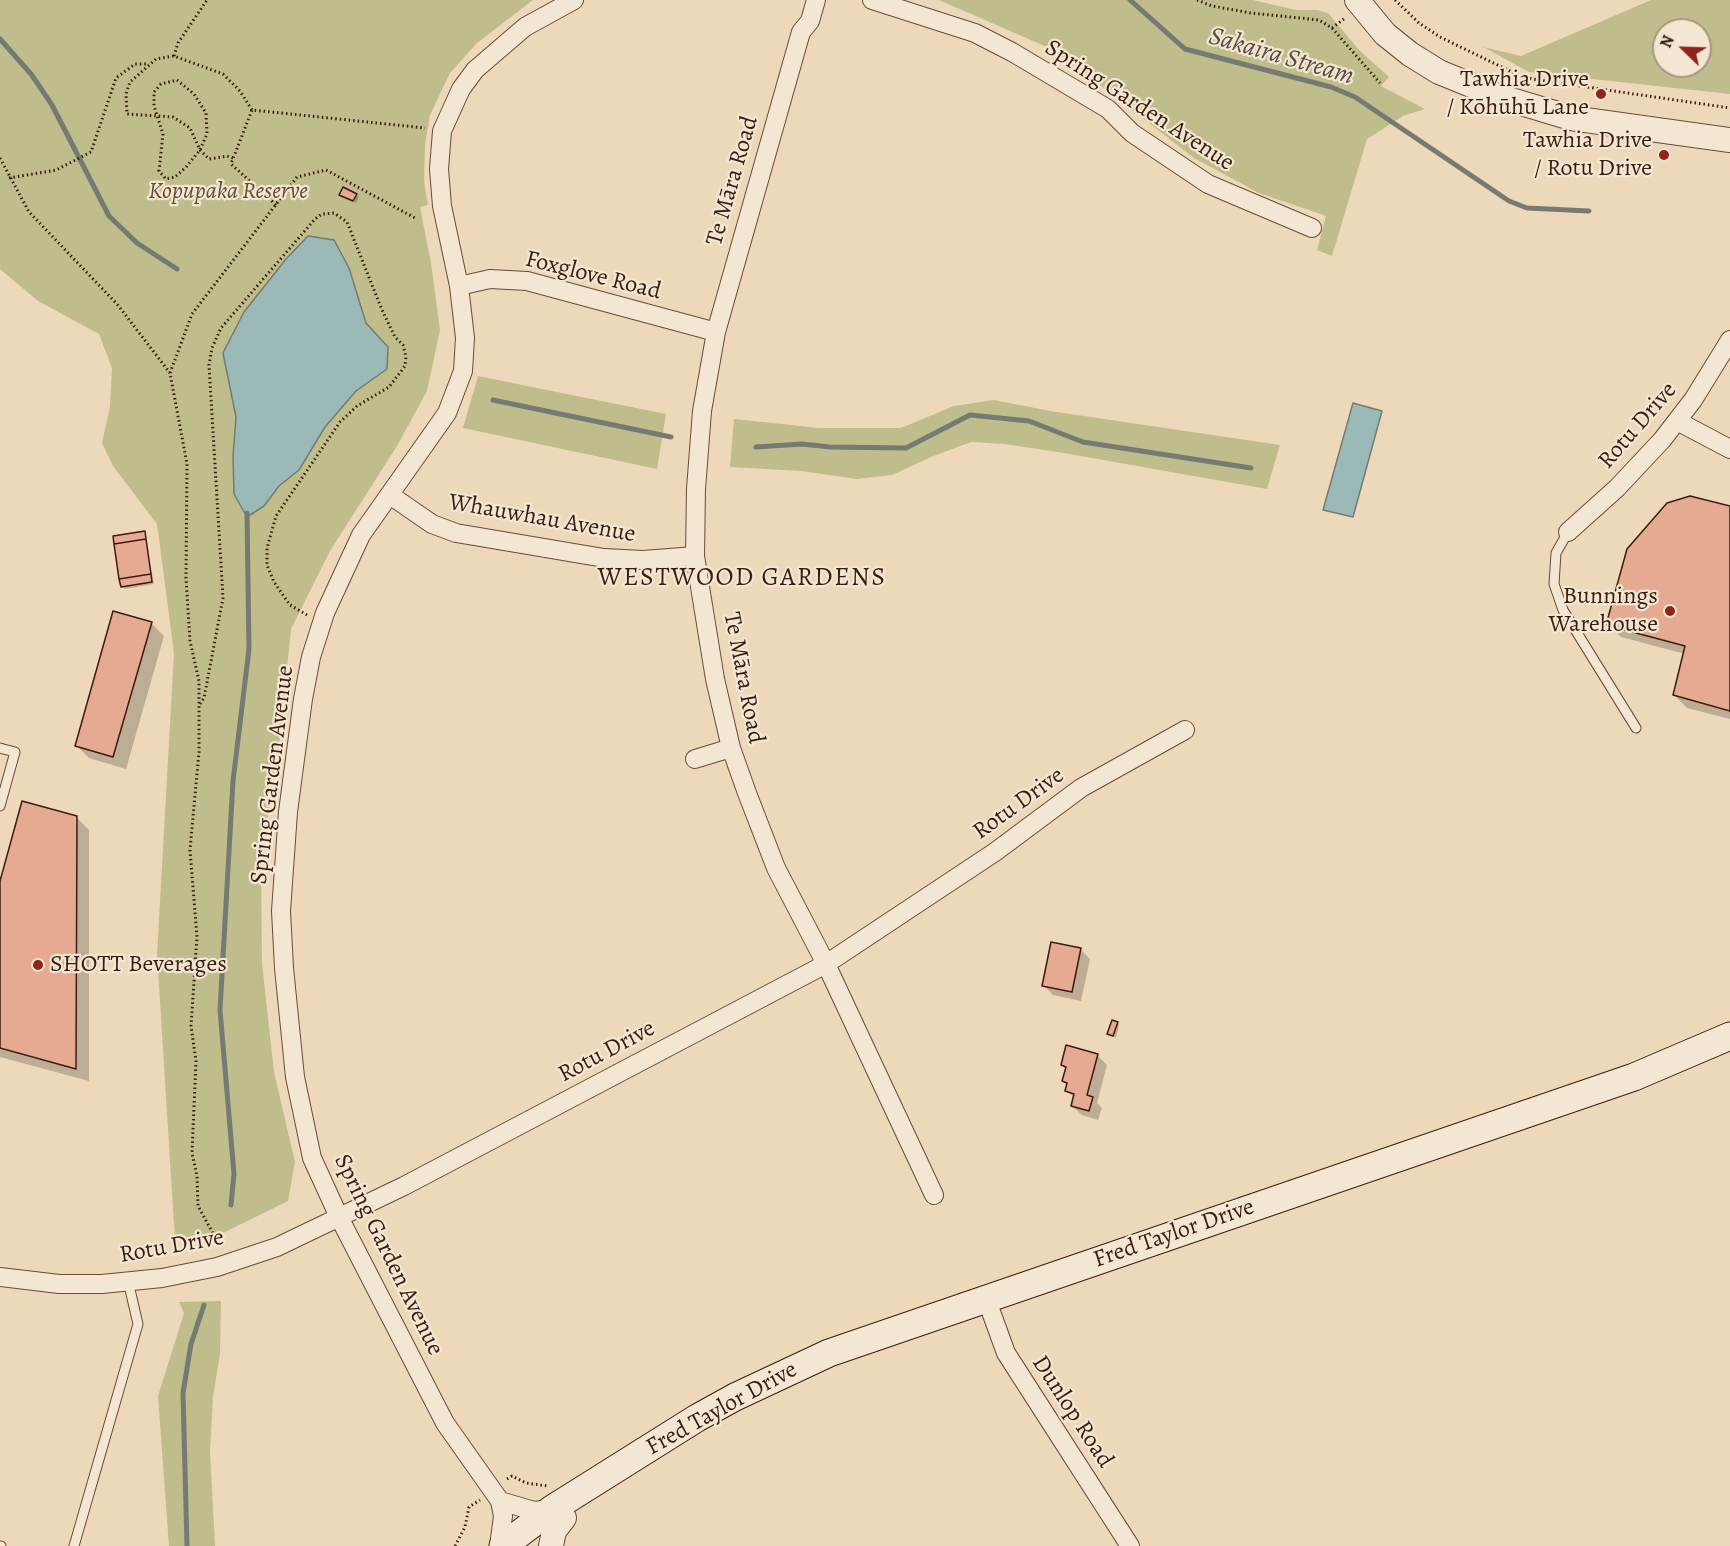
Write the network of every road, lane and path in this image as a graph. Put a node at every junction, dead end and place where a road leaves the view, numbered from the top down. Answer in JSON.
{"nodes":[{"id":1,"x":207,"y":0,"type":"edge"},
{"id":2,"x":574,"y":0,"type":"edge"},
{"id":3,"x":803,"y":0,"type":"edge"},
{"id":4,"x":816,"y":0,"type":"edge"},
{"id":5,"x":872,"y":0,"type":"edge"},
{"id":6,"x":1197,"y":0,"type":"edge"},
{"id":7,"x":1395,"y":0,"type":"edge"},
{"id":8,"x":1353,"y":8,"type":"edge"},
{"id":9,"x":1332,"y":28,"type":"junction"},
{"id":10,"x":801,"y":32,"type":"junction"},
{"id":11,"x":174,"y":56,"type":"junction"},
{"id":12,"x":150,"y":64,"type":"junction"},
{"id":13,"x":1380,"y":83,"type":"dead end"},
{"id":14,"x":1730,"y":108,"type":"edge"},
{"id":15,"x":252,"y":110,"type":"junction"},
{"id":16,"x":156,"y":114,"type":"junction"},
{"id":17,"x":432,"y":129,"type":"dead end"},
{"id":18,"x":1730,"y":140,"type":"edge"},
{"id":19,"x":200,"y":150,"type":"junction"},
{"id":20,"x":0,"y":158,"type":"edge"},
{"id":21,"x":233,"y":158,"type":"junction"},
{"id":22,"x":9,"y":178,"type":"junction"},
{"id":23,"x":276,"y":205,"type":"junction"},
{"id":24,"x":417,"y":219,"type":"dead end"},
{"id":25,"x":1312,"y":228,"type":"dead end"},
{"id":26,"x":459,"y":286,"type":"junction"},
{"id":27,"x":716,"y":332,"type":"junction"},
{"id":28,"x":1730,"y":340,"type":"edge"},
{"id":29,"x":170,"y":373,"type":"junction"},
{"id":30,"x":1677,"y":421,"type":"junction"},
{"id":31,"x":1730,"y":449,"type":"edge"},
{"id":32,"x":390,"y":495,"type":"junction"},
{"id":33,"x":1568,"y":532,"type":"joint"},
{"id":34,"x":695,"y":556,"type":"junction"},
{"id":35,"x":308,"y":616,"type":"dead end"},
{"id":36,"x":199,"y":705,"type":"junction"},
{"id":37,"x":1636,"y":728,"type":"dead end"},
{"id":38,"x":1185,"y":730,"type":"dead end"},
{"id":39,"x":731,"y":747,"type":"junction"},
{"id":40,"x":0,"y":748,"type":"edge"},
{"id":41,"x":695,"y":759,"type":"dead end"},
{"id":42,"x":0,"y":806,"type":"edge"},
{"id":43,"x":826,"y":964,"type":"junction"},
{"id":44,"x":1730,"y":1036,"type":"edge"},
{"id":45,"x":934,"y":1195,"type":"dead end"},
{"id":46,"x":339,"y":1217,"type":"junction"},
{"id":47,"x":215,"y":1237,"type":"dead end"},
{"id":48,"x":0,"y":1277,"type":"edge"},
{"id":49,"x":128,"y":1281,"type":"junction"},
{"id":50,"x":986,"y":1298,"type":"junction"},
{"id":51,"x":512,"y":1476,"type":"dead end"},
{"id":52,"x":492,"y":1499,"type":"junction"},
{"id":53,"x":557,"y":1505,"type":"junction"},
{"id":54,"x":74,"y":1546,"type":"edge"},
{"id":55,"x":455,"y":1546,"type":"edge"},
{"id":56,"x":501,"y":1546,"type":"edge"},
{"id":57,"x":526,"y":1546,"type":"edge"},
{"id":58,"x":551,"y":1546,"type":"edge"},
{"id":59,"x":1130,"y":1546,"type":"edge"}],
"edges":[{"from":1,"to":11,"type":"path"},
{"from":2,"to":26,"type":"street","name":"Spring Garden Avenue"},
{"from":3,"to":10,"type":"street","name":"Te Māra Road"},
{"from":4,"to":10,"type":"street","name":"Te Māra Road"},
{"from":5,"to":25,"type":"street","name":"Spring Garden Avenue"},
{"from":6,"to":9,"type":"path"},
{"from":7,"to":14,"type":"path"},
{"from":8,"to":9,"type":"path"},
{"from":8,"to":18,"type":"street"},
{"from":9,"to":13,"type":"path"},
{"from":10,"to":27,"type":"street","name":"Te Māra Road"},
{"from":11,"to":12,"type":"path"},
{"from":11,"to":15,"type":"path"},
{"from":12,"to":16,"type":"path"},
{"from":12,"to":22,"type":"path"},
{"from":15,"to":17,"type":"path"},
{"from":15,"to":21,"type":"path"},
{"from":16,"to":19,"type":"path"},
{"from":16,"to":19,"type":"path"},
{"from":16,"to":19,"type":"path"},
{"from":19,"to":21,"type":"path"},
{"from":20,"to":22,"type":"path"},
{"from":21,"to":23,"type":"path"},
{"from":22,"to":29,"type":"path"},
{"from":23,"to":24,"type":"path"},
{"from":23,"to":29,"type":"path"},
{"from":26,"to":27,"type":"street","name":"Foxglove Road"},
{"from":26,"to":32,"type":"street","name":"Spring Garden Avenue"},
{"from":27,"to":34,"type":"street","name":"Te Māra Road"},
{"from":28,"to":30,"type":"street","name":"Rotu Drive"},
{"from":29,"to":36,"type":"path"},
{"from":30,"to":31,"type":"street"},
{"from":30,"to":33,"type":"street","name":"Rotu Drive"},
{"from":32,"to":34,"type":"street","name":"Whauwhau Avenue"},
{"from":32,"to":46,"type":"street","name":"Spring Garden Avenue"},
{"from":33,"to":37,"type":"lane"},
{"from":34,"to":39,"type":"street","name":"Te Māra Road"},
{"from":35,"to":36,"type":"path"},
{"from":36,"to":47,"type":"path"},
{"from":38,"to":43,"type":"street","name":"Rotu Drive"},
{"from":39,"to":41,"type":"street"},
{"from":39,"to":43,"type":"street","name":"Te Māra Road"},
{"from":40,"to":42,"type":"lane"},
{"from":43,"to":45,"type":"street","name":"Te Māra Road"},
{"from":43,"to":46,"type":"street","name":"Rotu Drive"},
{"from":44,"to":50,"type":"main road","name":"Fred Taylor Drive"},
{"from":46,"to":49,"type":"street","name":"Rotu Drive"},
{"from":46,"to":52,"type":"street","name":"Spring Garden Avenue"},
{"from":48,"to":49,"type":"street","name":"Rotu Drive"},
{"from":49,"to":54,"type":"lane"},
{"from":50,"to":53,"type":"main road","name":"Fred Taylor Drive"},
{"from":50,"to":59,"type":"street","name":"Dunlop Road"},
{"from":51,"to":53,"type":"path"},
{"from":52,"to":53,"type":"street"},
{"from":52,"to":55,"type":"path"},
{"from":52,"to":56,"type":"street"},
{"from":53,"to":56,"type":"main road","name":"Fred Taylor Drive"},
{"from":53,"to":57,"type":"main road","name":"Fred Taylor Drive"},
{"from":53,"to":58,"type":"street"}]}
